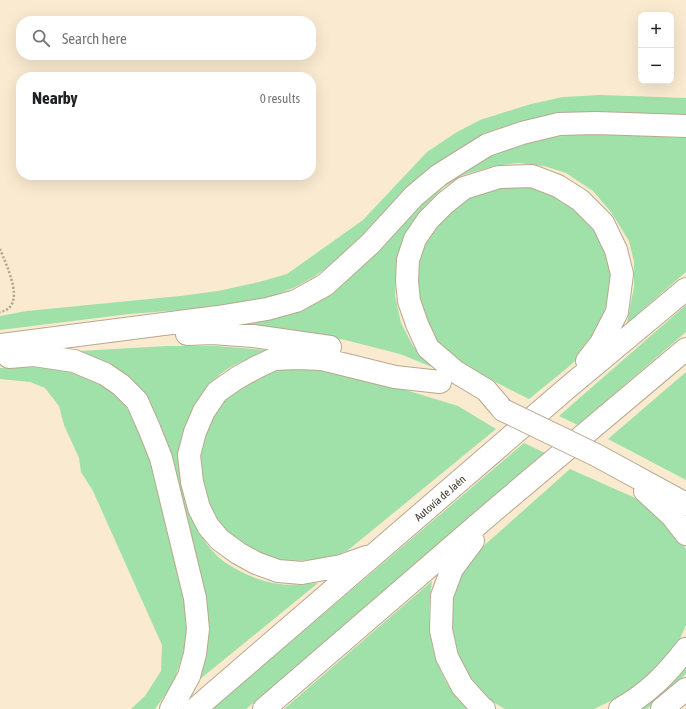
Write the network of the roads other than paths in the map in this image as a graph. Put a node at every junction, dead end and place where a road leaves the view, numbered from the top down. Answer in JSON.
{"nodes":[{"id":1,"x":686,"y":126,"type":"edge"},
{"id":2,"x":686,"y":289,"type":"edge"},
{"id":3,"x":1,"y":349,"type":"edge"},
{"id":4,"x":686,"y":349,"type":"edge"},
{"id":5,"x":440,"y":382,"type":"junction"},
{"id":6,"x":566,"y":389,"type":"junction"},
{"id":7,"x":503,"y":410,"type":"junction"},
{"id":8,"x":618,"y":466,"type":"junction"},
{"id":9,"x":686,"y":493,"type":"edge"},
{"id":10,"x":686,"y":504,"type":"edge"},
{"id":11,"x":497,"y":508,"type":"junction"},
{"id":12,"x":686,"y":534,"type":"edge"},
{"id":13,"x":376,"y":553,"type":"junction"},
{"id":14,"x":686,"y":649,"type":"edge"},
{"id":15,"x":686,"y":689,"type":"edge"},
{"id":16,"x":171,"y":709,"type":"edge"},
{"id":17,"x":195,"y":709,"type":"edge"},
{"id":18,"x":264,"y":709,"type":"edge"},
{"id":19,"x":484,"y":709,"type":"edge"},
{"id":20,"x":620,"y":709,"type":"edge"},
{"id":21,"x":662,"y":709,"type":"edge"}],
"edges":[{"from":1,"to":3,"type":"highway"},
{"from":2,"to":6,"type":"highway","name":"Autovía de Jaén"},
{"from":3,"to":5,"type":"highway"},
{"from":3,"to":16,"type":"highway"},
{"from":4,"to":11,"type":"highway"},
{"from":5,"to":7,"type":"highway"},
{"from":5,"to":13,"type":"highway"},
{"from":6,"to":7,"type":"highway"},
{"from":6,"to":13,"type":"highway","name":"Autovía de Jaén"},
{"from":7,"to":8,"type":"highway","bridge":true},
{"from":8,"to":9,"type":"highway"},
{"from":8,"to":10,"type":"highway"},
{"from":8,"to":12,"type":"highway"},
{"from":11,"to":18,"type":"highway"},
{"from":11,"to":19,"type":"highway"},
{"from":13,"to":17,"type":"highway","name":"Autovía de Jaén"},
{"from":14,"to":20,"type":"highway"},
{"from":15,"to":21,"type":"highway"}]}
